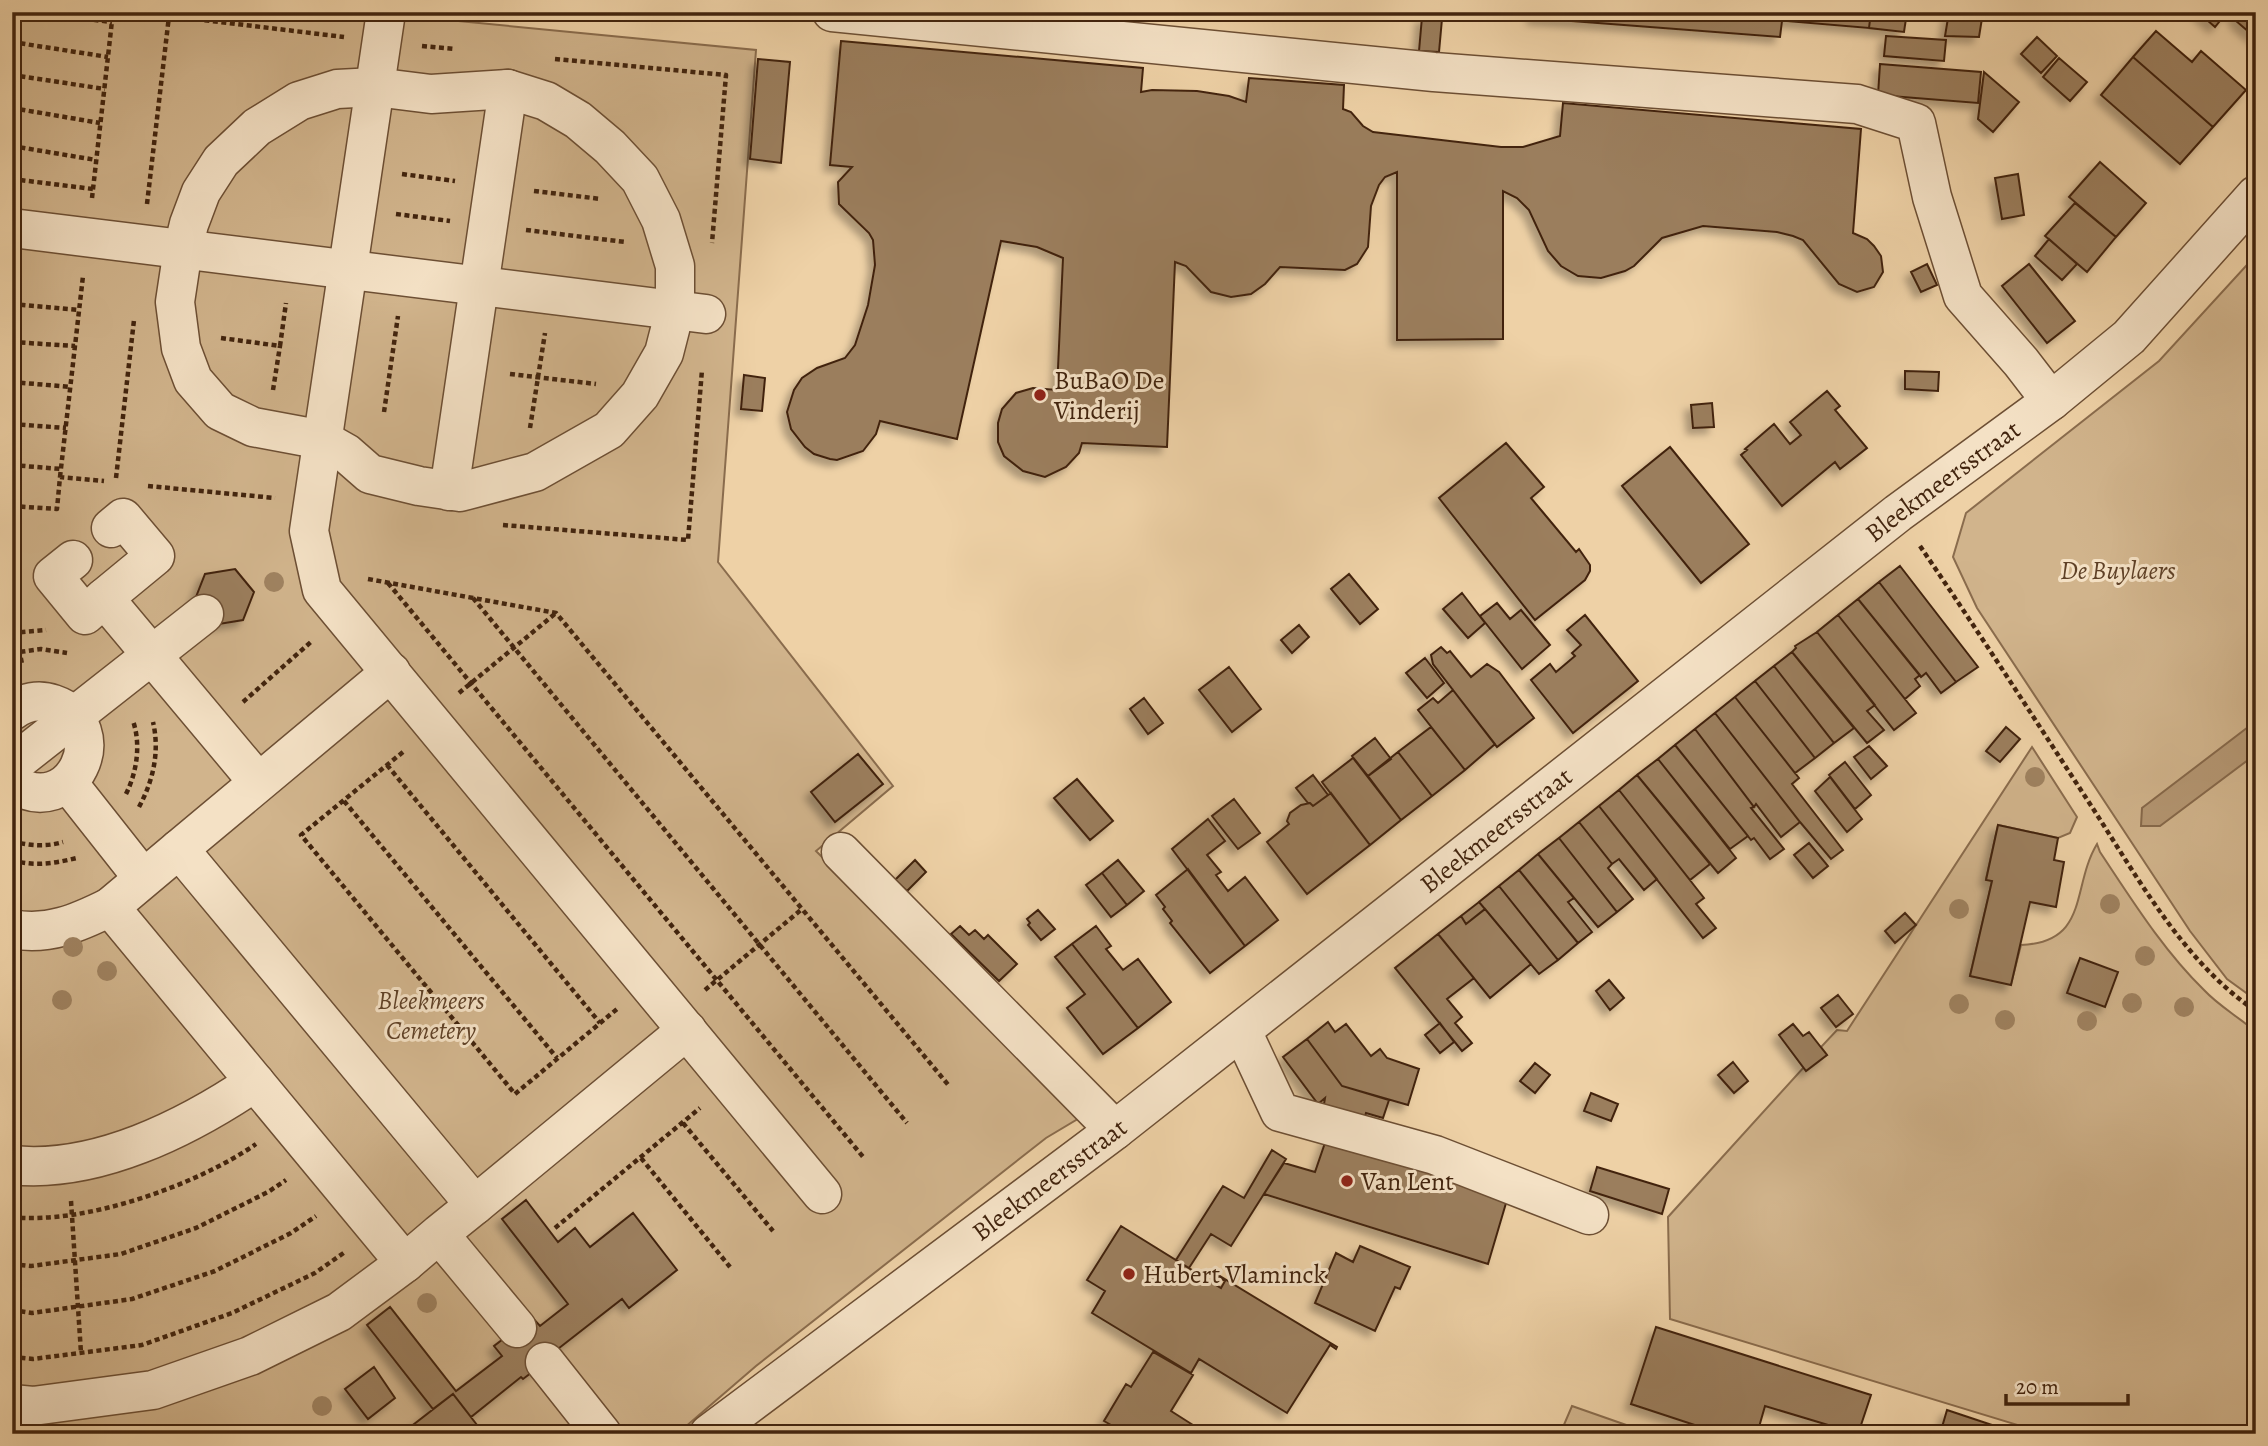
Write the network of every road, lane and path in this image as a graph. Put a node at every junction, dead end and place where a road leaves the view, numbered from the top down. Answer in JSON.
{"nodes":[{"id":1,"x":26,"y":12,"type":"edge"},
{"id":2,"x":137,"y":12,"type":"edge"},
{"id":3,"x":832,"y":12,"type":"edge"},
{"id":4,"x":112,"y":22,"type":"dead end"},
{"id":5,"x":383,"y":27,"type":"edge"},
{"id":6,"x":12,"y":42,"type":"edge"},
{"id":7,"x":108,"y":57,"type":"dead end"},
{"id":8,"x":12,"y":75,"type":"edge"},
{"id":9,"x":375,"y":87,"type":"junction"},
{"id":10,"x":105,"y":89,"type":"dead end"},
{"id":11,"x":508,"y":89,"type":"junction"},
{"id":12,"x":12,"y":108,"type":"edge"},
{"id":13,"x":100,"y":123,"type":"dead end"},
{"id":14,"x":12,"y":146,"type":"edge"},
{"id":15,"x":96,"y":160,"type":"dead end"},
{"id":16,"x":12,"y":179,"type":"edge"},
{"id":17,"x":93,"y":189,"type":"dead end"},
{"id":18,"x":2256,"y":195,"type":"edge"},
{"id":19,"x":357,"y":208,"type":"junction"},
{"id":20,"x":461,"y":222,"type":"dead end"},
{"id":21,"x":12,"y":228,"type":"edge"},
{"id":22,"x":518,"y":229,"type":"dead end"},
{"id":23,"x":669,"y":248,"type":"junction"},
{"id":24,"x":183,"y":249,"type":"junction"},
{"id":25,"x":348,"y":270,"type":"junction"},
{"id":26,"x":479,"y":286,"type":"junction"},
{"id":27,"x":550,"y":295,"type":"junction"},
{"id":28,"x":286,"y":303,"type":"dead end"},
{"id":29,"x":12,"y":304,"type":"edge"},
{"id":30,"x":79,"y":310,"type":"dead end"},
{"id":31,"x":691,"y":312,"type":"junction"},
{"id":32,"x":410,"y":314,"type":"dead end"},
{"id":33,"x":215,"y":337,"type":"dead end"},
{"id":34,"x":534,"y":337,"type":"dead end"},
{"id":35,"x":544,"y":338,"type":"junction"},
{"id":36,"x":557,"y":340,"type":"dead end"},
{"id":37,"x":12,"y":342,"type":"edge"},
{"id":38,"x":75,"y":346,"type":"dead end"},
{"id":39,"x":280,"y":346,"type":"junction"},
{"id":40,"x":512,"y":361,"type":"dead end"},
{"id":41,"x":510,"y":374,"type":"junction"},
{"id":42,"x":538,"y":377,"type":"junction"},
{"id":43,"x":601,"y":378,"type":"dead end"},
{"id":44,"x":12,"y":382,"type":"edge"},
{"id":45,"x":596,"y":384,"type":"junction"},
{"id":46,"x":71,"y":387,"type":"dead end"},
{"id":47,"x":508,"y":387,"type":"dead end"},
{"id":48,"x":263,"y":389,"type":"dead end"},
{"id":49,"x":589,"y":392,"type":"dead end"},
{"id":50,"x":2050,"y":401,"type":"junction"},
{"id":51,"x":384,"y":412,"type":"dead end"},
{"id":52,"x":12,"y":424,"type":"edge"},
{"id":53,"x":541,"y":424,"type":"dead end"},
{"id":54,"x":66,"y":428,"type":"dead end"},
{"id":55,"x":530,"y":429,"type":"junction"},
{"id":56,"x":520,"y":433,"type":"dead end"},
{"id":57,"x":323,"y":440,"type":"junction"},
{"id":58,"x":12,"y":465,"type":"edge"},
{"id":59,"x":61,"y":469,"type":"dead end"},
{"id":60,"x":449,"y":491,"type":"junction"},
{"id":61,"x":1898,"y":513,"type":"junction"},
{"id":62,"x":111,"y":528,"type":"dead end"},
{"id":63,"x":72,"y":560,"type":"dead end"},
{"id":64,"x":388,"y":583,"type":"junction"},
{"id":65,"x":104,"y":598,"type":"junction"},
{"id":66,"x":472,"y":598,"type":"junction"},
{"id":67,"x":332,"y":602,"type":"junction"},
{"id":68,"x":556,"y":613,"type":"junction"},
{"id":69,"x":204,"y":614,"type":"dead end"},
{"id":70,"x":514,"y":648,"type":"junction"},
{"id":71,"x":12,"y":653,"type":"edge"},
{"id":72,"x":152,"y":655,"type":"junction"},
{"id":73,"x":80,"y":658,"type":"dead end"},
{"id":74,"x":391,"y":672,"type":"junction"},
{"id":75,"x":471,"y":683,"type":"junction"},
{"id":76,"x":12,"y":711,"type":"edge"},
{"id":77,"x":73,"y":716,"type":"junction"},
{"id":78,"x":431,"y":722,"type":"junction"},
{"id":79,"x":213,"y":728,"type":"junction"},
{"id":80,"x":12,"y":765,"type":"edge"},
{"id":81,"x":387,"y":765,"type":"junction"},
{"id":82,"x":258,"y":782,"type":"junction"},
{"id":83,"x":12,"y":783,"type":"edge"},
{"id":84,"x":68,"y":783,"type":"junction"},
{"id":85,"x":344,"y":801,"type":"junction"},
{"id":86,"x":179,"y":849,"type":"junction"},
{"id":87,"x":841,"y":852,"type":"dead end"},
{"id":88,"x":143,"y":878,"type":"junction"},
{"id":89,"x":110,"y":907,"type":"junction"},
{"id":90,"x":802,"y":909,"type":"junction"},
{"id":91,"x":12,"y":929,"type":"edge"},
{"id":92,"x":760,"y":945,"type":"junction"},
{"id":93,"x":717,"y":980,"type":"junction"},
{"id":94,"x":648,"y":984,"type":"junction"},
{"id":95,"x":2256,"y":1011,"type":"edge"},
{"id":96,"x":600,"y":1023,"type":"junction"},
{"id":97,"x":680,"y":1023,"type":"junction"},
{"id":98,"x":1242,"y":1031,"type":"junction"},
{"id":99,"x":557,"y":1058,"type":"junction"},
{"id":100,"x":255,"y":1082,"type":"junction"},
{"id":101,"x":731,"y":1083,"type":"junction"},
{"id":102,"x":950,"y":1087,"type":"dead end"},
{"id":103,"x":289,"y":1122,"type":"junction"},
{"id":104,"x":683,"y":1123,"type":"junction"},
{"id":105,"x":907,"y":1123,"type":"dead end"},
{"id":106,"x":1115,"y":1130,"type":"junction"},
{"id":107,"x":318,"y":1158,"type":"junction"},
{"id":108,"x":641,"y":1158,"type":"junction"},
{"id":109,"x":864,"y":1158,"type":"dead end"},
{"id":110,"x":68,"y":1162,"type":"junction"},
{"id":111,"x":12,"y":1165,"type":"edge"},
{"id":112,"x":821,"y":1194,"type":"dead end"},
{"id":113,"x":349,"y":1195,"type":"junction"},
{"id":114,"x":475,"y":1205,"type":"junction"},
{"id":115,"x":72,"y":1214,"type":"junction"},
{"id":116,"x":1589,"y":1214,"type":"dead end"},
{"id":117,"x":12,"y":1217,"type":"edge"},
{"id":118,"x":555,"y":1228,"type":"dead end"},
{"id":119,"x":377,"y":1230,"type":"junction"},
{"id":120,"x":773,"y":1231,"type":"dead end"},
{"id":121,"x":439,"y":1234,"type":"junction"},
{"id":122,"x":75,"y":1260,"type":"junction"},
{"id":123,"x":405,"y":1263,"type":"junction"},
{"id":124,"x":12,"y":1264,"type":"edge"},
{"id":125,"x":730,"y":1267,"type":"dead end"},
{"id":126,"x":78,"y":1307,"type":"junction"},
{"id":127,"x":12,"y":1310,"type":"edge"},
{"id":128,"x":517,"y":1328,"type":"dead end"},
{"id":129,"x":81,"y":1353,"type":"junction"},
{"id":130,"x":12,"y":1357,"type":"edge"},
{"id":131,"x":545,"y":1362,"type":"dead end"},
{"id":132,"x":84,"y":1399,"type":"junction"},
{"id":133,"x":12,"y":1404,"type":"edge"},
{"id":134,"x":602,"y":1434,"type":"edge"},
{"id":135,"x":709,"y":1434,"type":"edge"}],
"edges":[{"from":1,"to":4,"type":"path"},
{"from":2,"to":5,"type":"path"},
{"from":3,"to":50,"type":"street"},
{"from":5,"to":9,"type":"street"},
{"from":6,"to":7,"type":"path"},
{"from":8,"to":10,"type":"path"},
{"from":9,"to":11,"type":"street"},
{"from":9,"to":19,"type":"street"},
{"from":9,"to":24,"type":"street"},
{"from":11,"to":23,"type":"street"},
{"from":11,"to":26,"type":"street"},
{"from":12,"to":13,"type":"path"},
{"from":14,"to":15,"type":"path"},
{"from":16,"to":17,"type":"path"},
{"from":18,"to":50,"type":"street","name":"Bleekmeersstraat"},
{"from":19,"to":20,"type":"path"},
{"from":19,"to":25,"type":"street"},
{"from":21,"to":24,"type":"street"},
{"from":22,"to":23,"type":"path"},
{"from":23,"to":31,"type":"street"},
{"from":24,"to":25,"type":"street"},
{"from":24,"to":57,"type":"street"},
{"from":25,"to":26,"type":"street"},
{"from":25,"to":57,"type":"street"},
{"from":26,"to":27,"type":"street"},
{"from":26,"to":60,"type":"street"},
{"from":27,"to":31,"type":"street"},
{"from":27,"to":35,"type":"path"},
{"from":28,"to":39,"type":"path"},
{"from":29,"to":30,"type":"path"},
{"from":31,"to":60,"type":"street"},
{"from":32,"to":51,"type":"path"},
{"from":33,"to":39,"type":"path"},
{"from":34,"to":35,"type":"path"},
{"from":35,"to":36,"type":"path"},
{"from":35,"to":42,"type":"path"},
{"from":37,"to":38,"type":"path"},
{"from":39,"to":48,"type":"path"},
{"from":40,"to":41,"type":"path"},
{"from":41,"to":42,"type":"path"},
{"from":41,"to":47,"type":"path"},
{"from":42,"to":45,"type":"path"},
{"from":42,"to":55,"type":"path"},
{"from":43,"to":45,"type":"path"},
{"from":44,"to":46,"type":"path"},
{"from":45,"to":49,"type":"path"},
{"from":50,"to":61,"type":"street","name":"Bleekmeersstraat"},
{"from":52,"to":54,"type":"path"},
{"from":53,"to":55,"type":"path"},
{"from":55,"to":56,"type":"path"},
{"from":57,"to":60,"type":"street"},
{"from":57,"to":67,"type":"street"},
{"from":58,"to":59,"type":"path"},
{"from":61,"to":95,"type":"path"},
{"from":61,"to":98,"type":"street","name":"Bleekmeersstraat"},
{"from":62,"to":65,"type":"street"},
{"from":63,"to":65,"type":"street"},
{"from":64,"to":66,"type":"path"},
{"from":64,"to":67,"type":"path"},
{"from":64,"to":75,"type":"path"},
{"from":65,"to":72,"type":"street"},
{"from":66,"to":68,"type":"path"},
{"from":66,"to":70,"type":"path"},
{"from":67,"to":74,"type":"street"},
{"from":67,"to":79,"type":"path"},
{"from":68,"to":70,"type":"path"},
{"from":68,"to":90,"type":"path"},
{"from":69,"to":72,"type":"street"},
{"from":70,"to":75,"type":"path"},
{"from":70,"to":92,"type":"path"},
{"from":71,"to":73,"type":"path"},
{"from":72,"to":77,"type":"street"},
{"from":72,"to":79,"type":"street"},
{"from":74,"to":78,"type":"street"},
{"from":74,"to":82,"type":"street"},
{"from":75,"to":78,"type":"path"},
{"from":75,"to":93,"type":"path"},
{"from":76,"to":77,"type":"street"},
{"from":77,"to":80,"type":"street"},
{"from":77,"to":84,"type":"street"},
{"from":78,"to":81,"type":"path"},
{"from":78,"to":94,"type":"street"},
{"from":79,"to":82,"type":"street"},
{"from":81,"to":85,"type":"path"},
{"from":81,"to":96,"type":"path"},
{"from":82,"to":86,"type":"street"},
{"from":83,"to":84,"type":"street"},
{"from":84,"to":88,"type":"street"},
{"from":85,"to":99,"type":"path"},
{"from":85,"to":99,"type":"path"},
{"from":86,"to":88,"type":"street"},
{"from":86,"to":114,"type":"street"},
{"from":87,"to":106,"type":"street"},
{"from":88,"to":89,"type":"street"},
{"from":89,"to":91,"type":"street"},
{"from":89,"to":100,"type":"street"},
{"from":90,"to":92,"type":"path"},
{"from":90,"to":102,"type":"path"},
{"from":92,"to":93,"type":"path"},
{"from":92,"to":105,"type":"path"},
{"from":93,"to":97,"type":"path"},
{"from":93,"to":109,"type":"path"},
{"from":94,"to":96,"type":"path"},
{"from":94,"to":97,"type":"street"},
{"from":96,"to":99,"type":"path"},
{"from":97,"to":101,"type":"street"},
{"from":97,"to":114,"type":"street"},
{"from":98,"to":106,"type":"street","name":"Bleekmeersstraat"},
{"from":98,"to":116,"type":"street"},
{"from":100,"to":103,"type":"street"},
{"from":100,"to":110,"type":"street"},
{"from":101,"to":104,"type":"path"},
{"from":101,"to":112,"type":"street"},
{"from":103,"to":107,"type":"street"},
{"from":103,"to":115,"type":"path"},
{"from":104,"to":108,"type":"path"},
{"from":104,"to":120,"type":"path"},
{"from":106,"to":135,"type":"street","name":"Bleekmeersstraat"},
{"from":107,"to":113,"type":"street"},
{"from":107,"to":122,"type":"path"},
{"from":108,"to":118,"type":"path"},
{"from":108,"to":125,"type":"path"},
{"from":110,"to":111,"type":"street"},
{"from":110,"to":115,"type":"path"},
{"from":113,"to":119,"type":"street"},
{"from":113,"to":126,"type":"path"},
{"from":114,"to":121,"type":"street"},
{"from":115,"to":117,"type":"path"},
{"from":115,"to":122,"type":"path"},
{"from":119,"to":123,"type":"street"},
{"from":119,"to":129,"type":"path"},
{"from":121,"to":123,"type":"street"},
{"from":121,"to":128,"type":"street"},
{"from":122,"to":124,"type":"path"},
{"from":122,"to":126,"type":"path"},
{"from":123,"to":132,"type":"street"},
{"from":126,"to":127,"type":"path"},
{"from":126,"to":129,"type":"path"},
{"from":129,"to":130,"type":"path"},
{"from":129,"to":132,"type":"path"},
{"from":131,"to":134,"type":"street"},
{"from":132,"to":133,"type":"street"}]}
